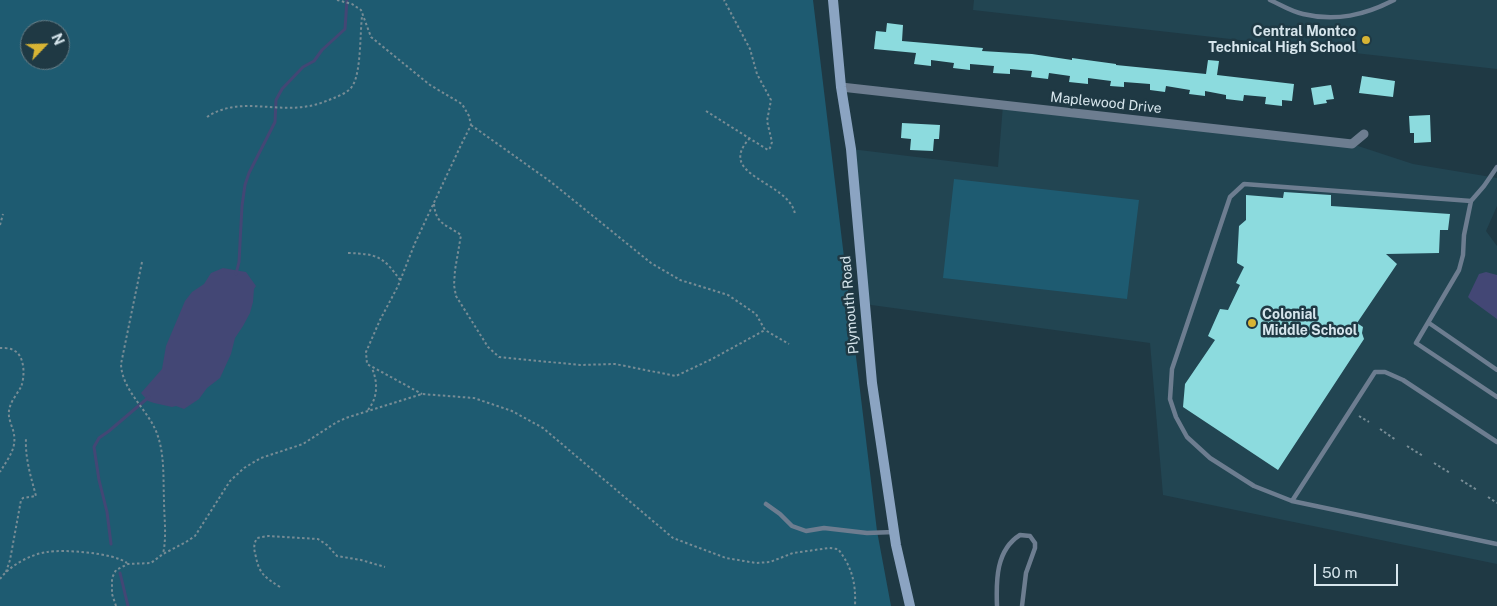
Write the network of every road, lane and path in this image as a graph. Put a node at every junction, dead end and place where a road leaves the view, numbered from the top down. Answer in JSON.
{"nodes":[{"id":1,"x":338,"y":0,"type":"edge"},
{"id":2,"x":724,"y":0,"type":"edge"},
{"id":3,"x":833,"y":0,"type":"edge"},
{"id":4,"x":1270,"y":0,"type":"edge"},
{"id":5,"x":1394,"y":0,"type":"edge"},
{"id":6,"x":362,"y":14,"type":"junction"},
{"id":7,"x":841,"y":87,"type":"junction"},
{"id":8,"x":706,"y":111,"type":"dead end"},
{"id":9,"x":208,"y":117,"type":"dead end"},
{"id":10,"x":471,"y":125,"type":"junction"},
{"id":11,"x":1364,"y":134,"type":"dead end"},
{"id":12,"x":750,"y":138,"type":"junction"},
{"id":13,"x":1497,"y":167,"type":"edge"},
{"id":14,"x":1471,"y":201,"type":"junction"},
{"id":15,"x":434,"y":203,"type":"junction"},
{"id":16,"x":3,"y":214,"type":"dead end"},
{"id":17,"x":795,"y":214,"type":"dead end"},
{"id":18,"x":0,"y":224,"type":"edge"},
{"id":19,"x":348,"y":253,"type":"dead end"},
{"id":20,"x":142,"y":262,"type":"dead end"},
{"id":21,"x":400,"y":280,"type":"junction"},
{"id":22,"x":1429,"y":323,"type":"junction"},
{"id":23,"x":765,"y":330,"type":"junction"},
{"id":24,"x":789,"y":344,"type":"dead end"},
{"id":25,"x":0,"y":348,"type":"edge"},
{"id":26,"x":372,"y":367,"type":"junction"},
{"id":27,"x":1497,"y":370,"type":"edge"},
{"id":28,"x":422,"y":394,"type":"junction"},
{"id":29,"x":1497,"y":397,"type":"edge"},
{"id":30,"x":368,"y":410,"type":"junction"},
{"id":31,"x":1359,"y":416,"type":"dead end"},
{"id":32,"x":1369,"y":422,"type":"dead end"},
{"id":33,"x":1380,"y":429,"type":"dead end"},
{"id":34,"x":26,"y":438,"type":"dead end"},
{"id":35,"x":1396,"y":440,"type":"dead end"},
{"id":36,"x":1497,"y":442,"type":"edge"},
{"id":37,"x":1407,"y":446,"type":"dead end"},
{"id":38,"x":1423,"y":456,"type":"dead end"},
{"id":39,"x":1434,"y":463,"type":"dead end"},
{"id":40,"x":0,"y":472,"type":"edge"},
{"id":41,"x":1450,"y":473,"type":"dead end"},
{"id":42,"x":1461,"y":480,"type":"dead end"},
{"id":43,"x":1477,"y":490,"type":"dead end"},
{"id":44,"x":1488,"y":497,"type":"dead end"},
{"id":45,"x":1292,"y":500,"type":"junction"},
{"id":46,"x":1497,"y":503,"type":"edge"},
{"id":47,"x":766,"y":504,"type":"dead end"},
{"id":48,"x":894,"y":532,"type":"junction"},
{"id":49,"x":1497,"y":544,"type":"edge"},
{"id":50,"x":163,"y":554,"type":"junction"},
{"id":51,"x":128,"y":564,"type":"junction"},
{"id":52,"x":385,"y":567,"type":"dead end"},
{"id":53,"x":6,"y":572,"type":"junction"},
{"id":54,"x":0,"y":579,"type":"edge"},
{"id":55,"x":280,"y":587,"type":"dead end"},
{"id":56,"x":116,"y":606,"type":"edge"},
{"id":57,"x":855,"y":606,"type":"edge"},
{"id":58,"x":910,"y":606,"type":"edge"},
{"id":59,"x":997,"y":606,"type":"edge"},
{"id":60,"x":1022,"y":606,"type":"edge"}],
"edges":[{"from":1,"to":6,"type":"path"},
{"from":2,"to":12,"type":"path"},
{"from":3,"to":7,"type":"street","name":"Plymouth Road"},
{"from":4,"to":5,"type":"lane"},
{"from":6,"to":9,"type":"path"},
{"from":6,"to":10,"type":"path"},
{"from":7,"to":11,"type":"street","name":"Maplewood Drive"},
{"from":7,"to":48,"type":"street","name":"Plymouth Road"},
{"from":8,"to":12,"type":"path"},
{"from":10,"to":15,"type":"path"},
{"from":10,"to":23,"type":"path"},
{"from":12,"to":17,"type":"path"},
{"from":13,"to":14,"type":"lane"},
{"from":14,"to":22,"type":"lane"},
{"from":14,"to":45,"type":"lane"},
{"from":15,"to":21,"type":"path"},
{"from":15,"to":23,"type":"path"},
{"from":16,"to":18,"type":"path"},
{"from":19,"to":21,"type":"path"},
{"from":20,"to":50,"type":"path"},
{"from":21,"to":26,"type":"path"},
{"from":22,"to":27,"type":"lane"},
{"from":22,"to":29,"type":"lane"},
{"from":23,"to":24,"type":"path"},
{"from":25,"to":40,"type":"path"},
{"from":26,"to":28,"type":"path"},
{"from":26,"to":30,"type":"path"},
{"from":28,"to":30,"type":"path"},
{"from":28,"to":57,"type":"path"},
{"from":30,"to":50,"type":"path"},
{"from":31,"to":32,"type":"path"},
{"from":33,"to":35,"type":"path"},
{"from":34,"to":53,"type":"path"},
{"from":36,"to":45,"type":"lane"},
{"from":37,"to":38,"type":"path"},
{"from":39,"to":41,"type":"path"},
{"from":42,"to":43,"type":"path"},
{"from":44,"to":46,"type":"path"},
{"from":45,"to":49,"type":"lane"},
{"from":47,"to":48,"type":"lane"},
{"from":48,"to":58,"type":"street","name":"Plymouth Road"},
{"from":50,"to":51,"type":"path"},
{"from":51,"to":53,"type":"path"},
{"from":51,"to":56,"type":"path"},
{"from":52,"to":55,"type":"path"},
{"from":53,"to":54,"type":"path"},
{"from":59,"to":60,"type":"lane"}]}
